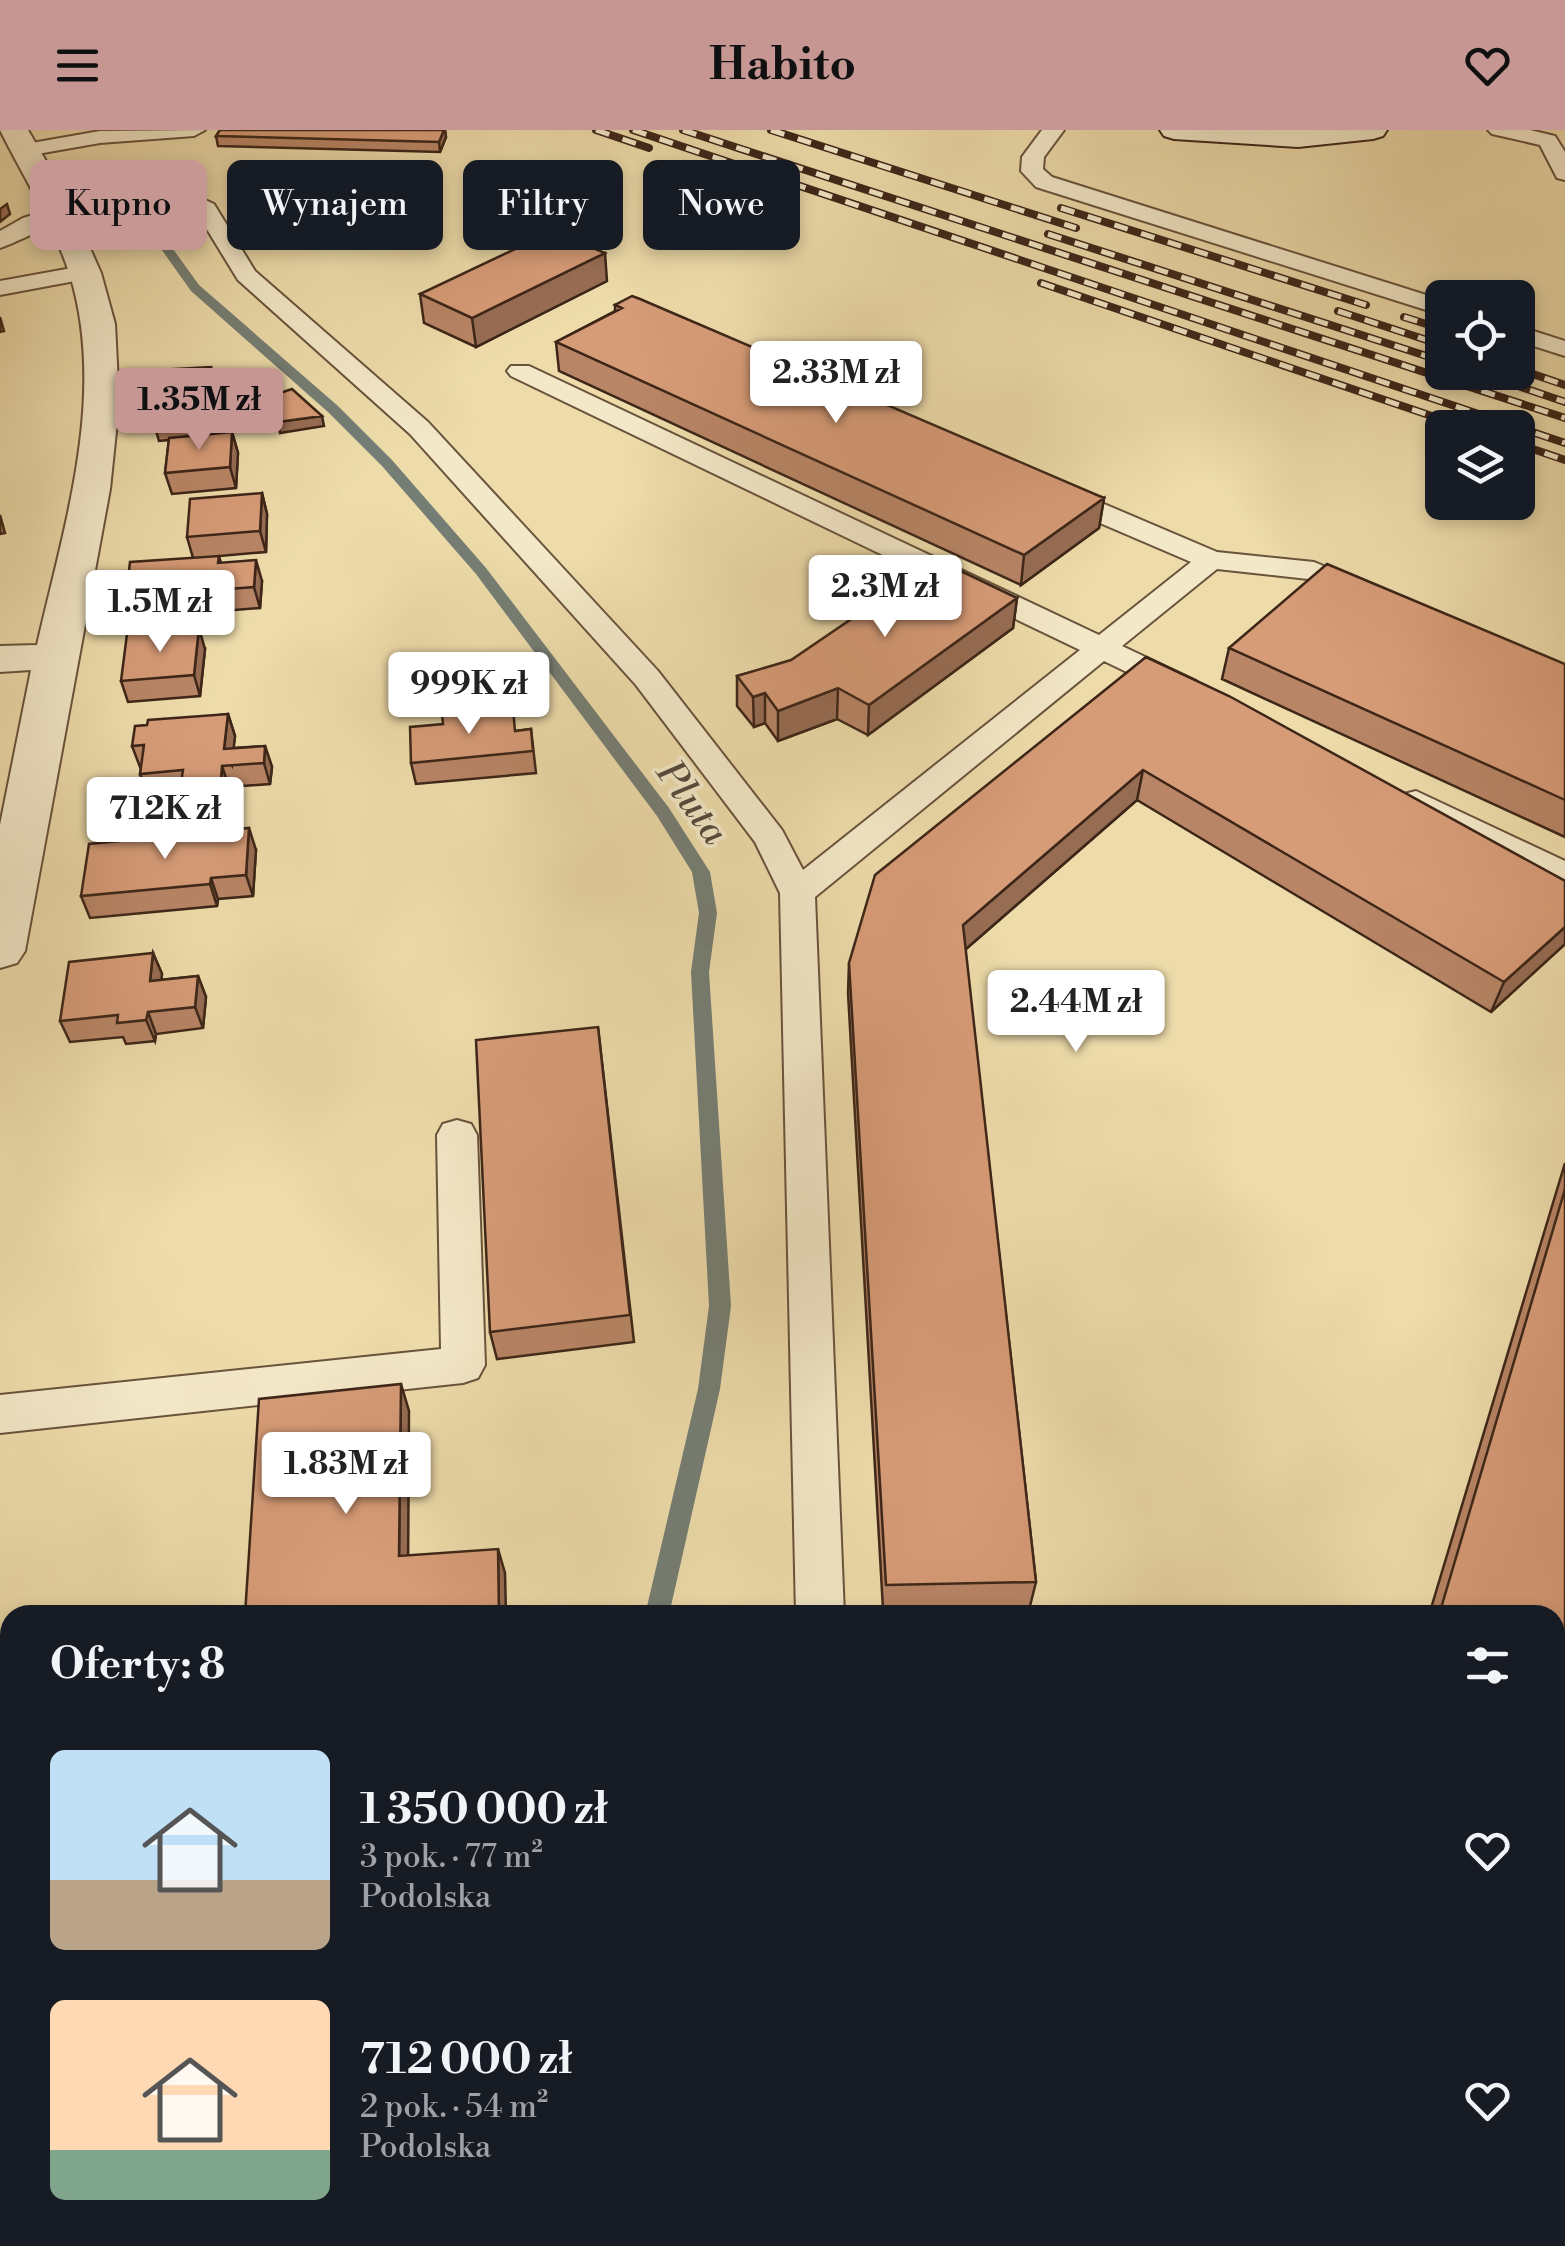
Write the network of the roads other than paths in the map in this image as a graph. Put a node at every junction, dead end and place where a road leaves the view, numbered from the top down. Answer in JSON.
{"nodes":[{"id":1,"x":194,"y":130,"type":"edge"},
{"id":2,"x":1053,"y":130,"type":"edge"},
{"id":3,"x":1174,"y":130,"type":"edge"},
{"id":4,"x":1373,"y":130,"type":"edge"},
{"id":5,"x":1499,"y":130,"type":"edge"},
{"id":6,"x":20,"y":140,"type":"edge"},
{"id":7,"x":1565,"y":173,"type":"edge"},
{"id":8,"x":207,"y":211,"type":"edge"},
{"id":9,"x":30,"y":223,"type":"edge"},
{"id":10,"x":0,"y":241,"type":"edge"},
{"id":11,"x":74,"y":250,"type":"edge"},
{"id":12,"x":83,"y":273,"type":"junction"},
{"id":13,"x":0,"y":288,"type":"edge"},
{"id":14,"x":1425,"y":303,"type":"edge"},
{"id":15,"x":1535,"y":339,"type":"edge"},
{"id":16,"x":1565,"y":349,"type":"edge"},
{"id":17,"x":520,"y":371,"type":"dead end"},
{"id":18,"x":1028,"y":482,"type":"edge"},
{"id":19,"x":1211,"y":560,"type":"junction"},
{"id":20,"x":1386,"y":602,"type":"edge"},
{"id":21,"x":1104,"y":648,"type":"junction"},
{"id":22,"x":55,"y":657,"type":"junction"},
{"id":23,"x":0,"y":659,"type":"edge"},
{"id":24,"x":1210,"y":700,"type":"edge"},
{"id":25,"x":1388,"y":788,"type":"edge"},
{"id":26,"x":1565,"y":875,"type":"edge"},
{"id":27,"x":797,"y":893,"type":"junction"},
{"id":28,"x":0,"y":951,"type":"edge"},
{"id":29,"x":457,"y":1135,"type":"dead end"},
{"id":30,"x":0,"y":1414,"type":"edge"},
{"id":31,"x":820,"y":1605,"type":"edge"}],
"edges":[{"from":1,"to":6,"type":"lane"},
{"from":2,"to":14,"type":"lane"},
{"from":3,"to":4,"type":"street"},
{"from":5,"to":7,"type":"lane"},
{"from":8,"to":27,"type":"lane"},
{"from":9,"to":10,"type":"lane"},
{"from":11,"to":12,"type":"street"},
{"from":12,"to":13,"type":"lane"},
{"from":12,"to":22,"type":"street"},
{"from":15,"to":16,"type":"lane"},
{"from":17,"to":21,"type":"lane"},
{"from":18,"to":19,"type":"lane"},
{"from":19,"to":20,"type":"lane"},
{"from":19,"to":21,"type":"lane"},
{"from":21,"to":24,"type":"lane"},
{"from":21,"to":27,"type":"lane"},
{"from":22,"to":23,"type":"street"},
{"from":22,"to":28,"type":"street"},
{"from":25,"to":26,"type":"lane"},
{"from":27,"to":31,"type":"lane"},
{"from":29,"to":30,"type":"lane"}]}
